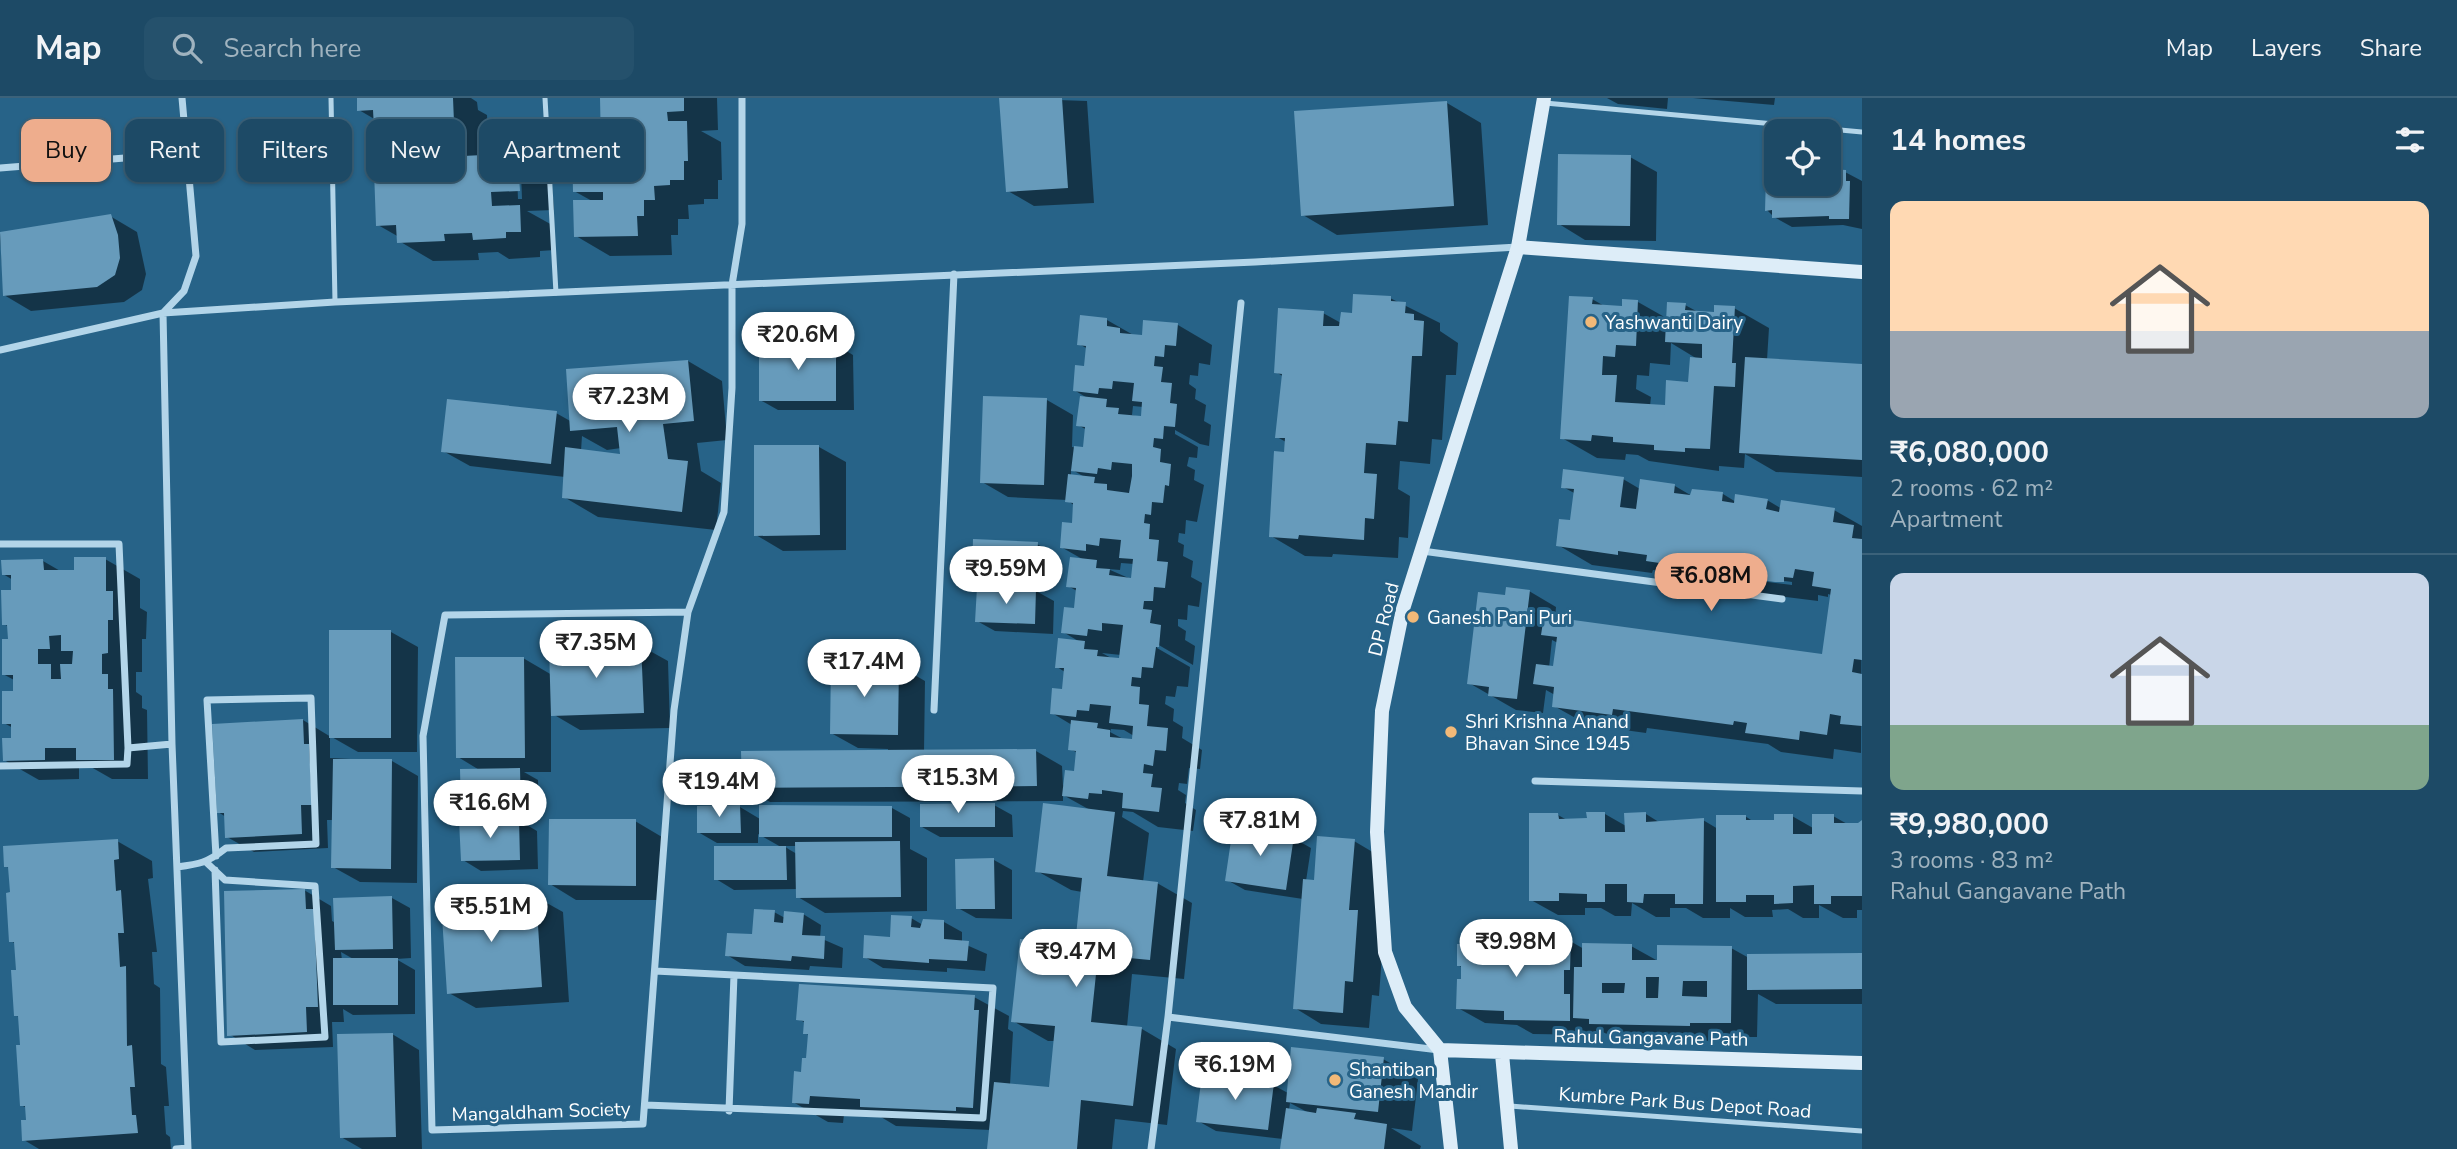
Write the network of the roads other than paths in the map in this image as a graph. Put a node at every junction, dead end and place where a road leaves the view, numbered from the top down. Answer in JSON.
{"nodes":[{"id":1,"x":182,"y":98,"type":"edge"},
{"id":2,"x":331,"y":98,"type":"edge"},
{"id":3,"x":545,"y":98,"type":"edge"},
{"id":4,"x":742,"y":98,"type":"edge"},
{"id":5,"x":1543,"y":100,"type":"edge"},
{"id":6,"x":184,"y":119,"type":"edge"},
{"id":7,"x":1862,"y":132,"type":"edge"},
{"id":8,"x":125,"y":158,"type":"edge"},
{"id":9,"x":0,"y":168,"type":"edge"},
{"id":10,"x":190,"y":182,"type":"edge"},
{"id":11,"x":1518,"y":247,"type":"junction"},
{"id":12,"x":1862,"y":272,"type":"edge"},
{"id":13,"x":954,"y":274,"type":"junction"},
{"id":14,"x":732,"y":285,"type":"junction"},
{"id":15,"x":556,"y":293,"type":"junction"},
{"id":16,"x":335,"y":302,"type":"junction"},
{"id":17,"x":1241,"y":303,"type":"dead end"},
{"id":18,"x":163,"y":313,"type":"junction"},
{"id":19,"x":0,"y":350,"type":"edge"},
{"id":20,"x":0,"y":544,"type":"edge"},
{"id":21,"x":1421,"y":551,"type":"junction"},
{"id":22,"x":1782,"y":599,"type":"dead end"},
{"id":23,"x":688,"y":612,"type":"junction"},
{"id":24,"x":934,"y":710,"type":"dead end"},
{"id":25,"x":172,"y":744,"type":"junction"},
{"id":26,"x":128,"y":748,"type":"junction"},
{"id":27,"x":0,"y":766,"type":"edge"},
{"id":28,"x":1535,"y":781,"type":"dead end"},
{"id":29,"x":1862,"y":791,"type":"edge"},
{"id":30,"x":216,"y":856,"type":"junction"},
{"id":31,"x":207,"y":863,"type":"junction"},
{"id":32,"x":177,"y":867,"type":"junction"},
{"id":33,"x":215,"y":870,"type":"junction"},
{"id":34,"x":654,"y":971,"type":"junction"},
{"id":35,"x":734,"y":975,"type":"junction"},
{"id":36,"x":1168,"y":1017,"type":"junction"},
{"id":37,"x":1440,"y":1050,"type":"junction"},
{"id":38,"x":1502,"y":1054,"type":"junction"},
{"id":39,"x":1862,"y":1063,"type":"edge"},
{"id":40,"x":645,"y":1105,"type":"junction"},
{"id":41,"x":1507,"y":1105,"type":"junction"},
{"id":42,"x":729,"y":1111,"type":"junction"},
{"id":43,"x":1862,"y":1131,"type":"edge"},
{"id":44,"x":176,"y":1149,"type":"edge"},
{"id":45,"x":188,"y":1149,"type":"edge"},
{"id":46,"x":1152,"y":1149,"type":"edge"},
{"id":47,"x":1451,"y":1149,"type":"edge"},
{"id":48,"x":1511,"y":1149,"type":"edge"}],
"edges":[{"from":1,"to":6,"type":"street"},
{"from":2,"to":16,"type":"lane"},
{"from":3,"to":15,"type":"lane"},
{"from":4,"to":14,"type":"street","name":"Mangaldham Society"},
{"from":5,"to":7,"type":"lane"},
{"from":5,"to":11,"type":"street","name":"DP Road"},
{"from":8,"to":9,"type":"street"},
{"from":10,"to":18,"type":"street"},
{"from":11,"to":12,"type":"street"},
{"from":11,"to":13,"type":"street"},
{"from":11,"to":21,"type":"street","name":"DP Road"},
{"from":13,"to":14,"type":"street"},
{"from":13,"to":24,"type":"street"},
{"from":14,"to":15,"type":"street"},
{"from":14,"to":23,"type":"street","name":"Mangaldham Society"},
{"from":15,"to":16,"type":"street"},
{"from":16,"to":18,"type":"street"},
{"from":17,"to":36,"type":"street"},
{"from":18,"to":19,"type":"street"},
{"from":18,"to":25,"type":"street"},
{"from":20,"to":26,"type":"street"},
{"from":21,"to":22,"type":"street"},
{"from":21,"to":37,"type":"street","name":"DP Road"},
{"from":23,"to":34,"type":"street","name":"Mangaldham Society"},
{"from":23,"to":40,"type":"street","name":"Mangaldham Society"},
{"from":25,"to":26,"type":"street"},
{"from":25,"to":32,"type":"street"},
{"from":26,"to":27,"type":"street"},
{"from":28,"to":29,"type":"street"},
{"from":30,"to":30,"type":"street"},
{"from":30,"to":31,"type":"street"},
{"from":31,"to":32,"type":"street"},
{"from":31,"to":33,"type":"street"},
{"from":32,"to":45,"type":"street"},
{"from":33,"to":33,"type":"street"},
{"from":34,"to":35,"type":"street"},
{"from":34,"to":40,"type":"street","name":"Mangaldham Society"},
{"from":35,"to":42,"type":"street"},
{"from":35,"to":42,"type":"street"},
{"from":36,"to":37,"type":"street"},
{"from":36,"to":46,"type":"street"},
{"from":37,"to":38,"type":"street","name":"Rahul Gangavane Path"},
{"from":37,"to":47,"type":"street"},
{"from":38,"to":39,"type":"street","name":"Rahul Gangavane Path"},
{"from":38,"to":41,"type":"street"},
{"from":40,"to":42,"type":"street"},
{"from":41,"to":43,"type":"lane","name":"Kumbre Park Bus Depot Road"},
{"from":41,"to":48,"type":"street"},
{"from":44,"to":45,"type":"street"}]}
